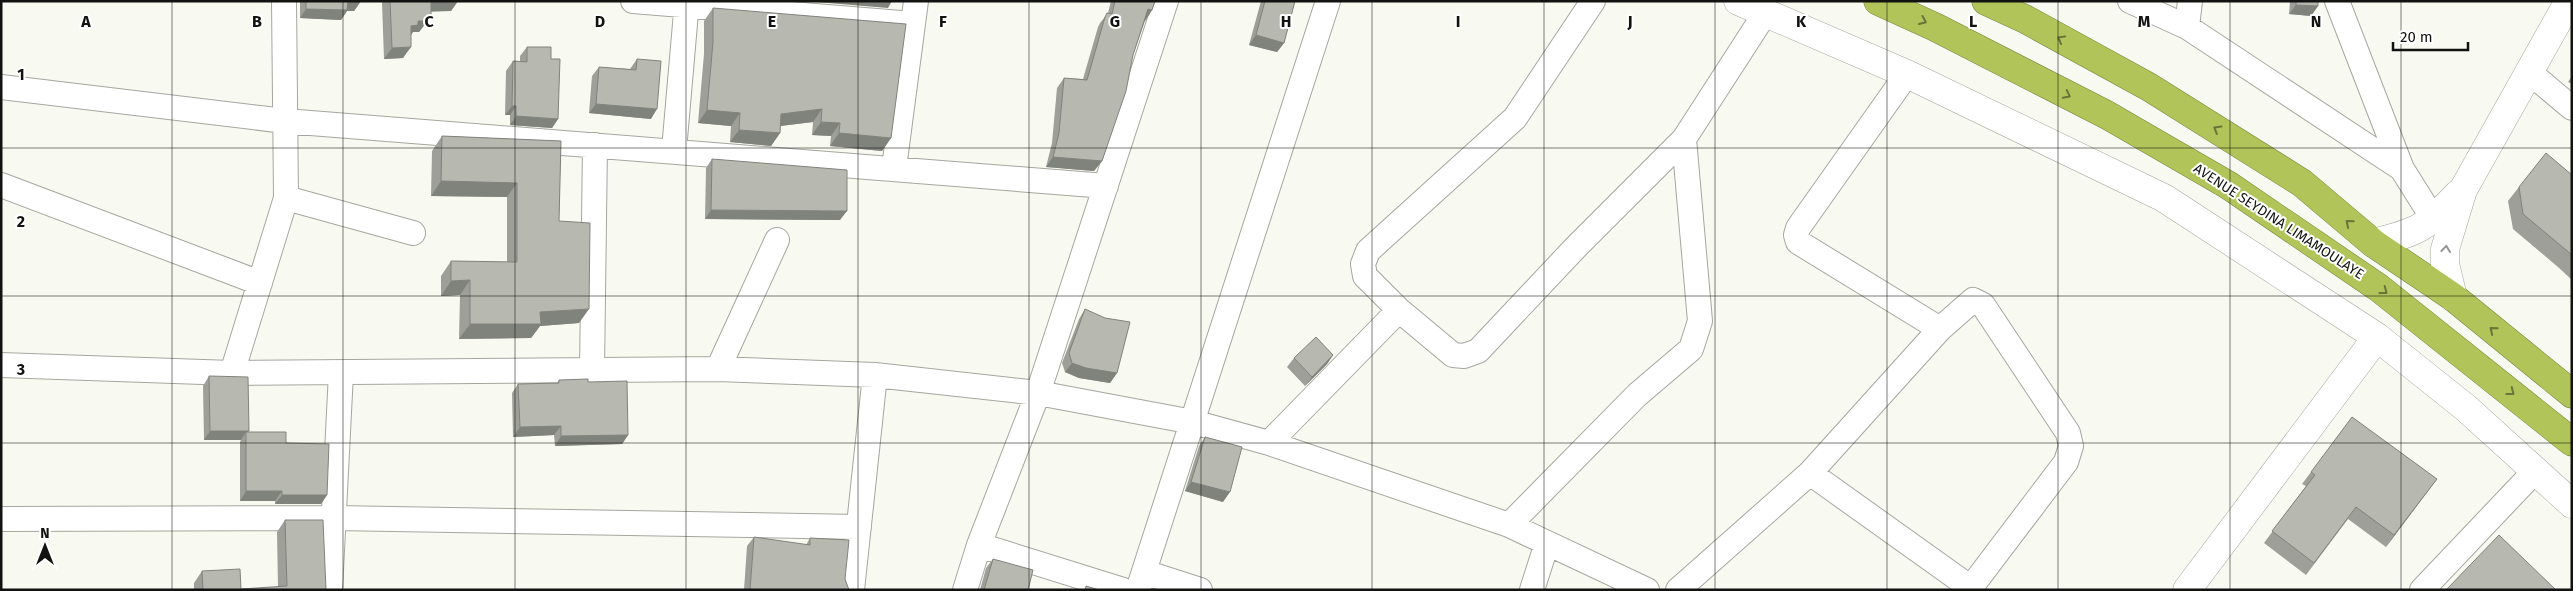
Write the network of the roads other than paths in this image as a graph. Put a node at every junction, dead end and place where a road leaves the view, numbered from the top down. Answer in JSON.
{"nodes":[{"id":1,"x":284,"y":1,"type":"edge"},
{"id":2,"x":633,"y":1,"type":"edge"},
{"id":3,"x":1166,"y":1,"type":"edge"},
{"id":4,"x":1328,"y":1,"type":"edge"},
{"id":5,"x":1593,"y":1,"type":"edge"},
{"id":6,"x":1738,"y":1,"type":"edge"},
{"id":7,"x":1878,"y":1,"type":"edge"},
{"id":8,"x":1986,"y":1,"type":"edge"},
{"id":9,"x":2130,"y":1,"type":"edge"},
{"id":10,"x":2190,"y":1,"type":"edge"},
{"id":11,"x":2337,"y":1,"type":"edge"},
{"id":12,"x":687,"y":3,"type":"edge"},
{"id":13,"x":2563,"y":6,"type":"edge"},
{"id":14,"x":1766,"y":12,"type":"junction"},
{"id":15,"x":914,"y":13,"type":"edge"},
{"id":16,"x":2187,"y":27,"type":"junction"},
{"id":17,"x":2529,"y":72,"type":"junction"},
{"id":18,"x":1907,"y":74,"type":"junction"},
{"id":19,"x":1,"y":87,"type":"edge"},
{"id":20,"x":2572,"y":108,"type":"edge"},
{"id":21,"x":285,"y":121,"type":"junction"},
{"id":22,"x":1684,"y":139,"type":"junction"},
{"id":23,"x":595,"y":145,"type":"junction"},
{"id":24,"x":674,"y":150,"type":"junction"},
{"id":25,"x":894,"y":168,"type":"junction"},
{"id":26,"x":2402,"y":169,"type":"junction"},
{"id":27,"x":1,"y":185,"type":"edge"},
{"id":28,"x":1106,"y":186,"type":"junction"},
{"id":29,"x":2463,"y":190,"type":"junction"},
{"id":30,"x":286,"y":198,"type":"junction"},
{"id":31,"x":2434,"y":220,"type":"junction"},
{"id":32,"x":413,"y":233,"type":"dead end"},
{"id":33,"x":777,"y":240,"type":"dead end"},
{"id":34,"x":2373,"y":243,"type":"junction"},
{"id":35,"x":260,"y":283,"type":"junction"},
{"id":36,"x":2453,"y":297,"type":"junction"},
{"id":37,"x":1399,"y":310,"type":"junction"},
{"id":38,"x":1940,"y":329,"type":"junction"},
{"id":39,"x":2377,"y":337,"type":"junction"},
{"id":40,"x":1,"y":365,"type":"edge"},
{"id":41,"x":718,"y":369,"type":"junction"},
{"id":42,"x":592,"y":371,"type":"junction"},
{"id":43,"x":232,"y":373,"type":"junction"},
{"id":44,"x":341,"y":373,"type":"junction"},
{"id":45,"x":876,"y":376,"type":"junction"},
{"id":46,"x":1038,"y":393,"type":"junction"},
{"id":47,"x":2572,"y":394,"type":"edge"},
{"id":48,"x":1193,"y":422,"type":"junction"},
{"id":49,"x":2572,"y":442,"type":"edge"},
{"id":50,"x":1268,"y":444,"type":"junction"},
{"id":51,"x":2536,"y":470,"type":"junction"},
{"id":52,"x":1810,"y":473,"type":"junction"},
{"id":53,"x":2572,"y":504,"type":"edge"},
{"id":54,"x":334,"y":518,"type":"junction"},
{"id":55,"x":1,"y":520,"type":"edge"},
{"id":56,"x":1509,"y":525,"type":"junction"},
{"id":57,"x":858,"y":527,"type":"junction"},
{"id":58,"x":1546,"y":543,"type":"junction"},
{"id":59,"x":979,"y":545,"type":"junction"},
{"id":60,"x":1141,"y":581,"type":"edge"},
{"id":61,"x":1970,"y":589,"type":"edge"},
{"id":62,"x":330,"y":590,"type":"edge"},
{"id":63,"x":852,"y":590,"type":"edge"},
{"id":64,"x":965,"y":590,"type":"edge"},
{"id":65,"x":1123,"y":590,"type":"edge"},
{"id":66,"x":1200,"y":590,"type":"edge"},
{"id":67,"x":1532,"y":590,"type":"edge"},
{"id":68,"x":1647,"y":590,"type":"edge"},
{"id":69,"x":1678,"y":590,"type":"edge"},
{"id":70,"x":2188,"y":590,"type":"edge"},
{"id":71,"x":2422,"y":590,"type":"edge"}],
"edges":[{"from":1,"to":21,"type":"street"},
{"from":2,"to":12,"type":"street"},
{"from":3,"to":28,"type":"street"},
{"from":4,"to":48,"type":"street"},
{"from":5,"to":37,"type":"street"},
{"from":6,"to":14,"type":"street"},
{"from":7,"to":49,"type":"highway","name":"AVENUE SEYDINA LIMAMOULAYE","one_way":true},
{"from":34,"to":8,"type":"highway","one_way":true},
{"from":9,"to":16,"type":"street"},
{"from":10,"to":16,"type":"street"},
{"from":11,"to":26,"type":"street"},
{"from":12,"to":15,"type":"street"},
{"from":12,"to":24,"type":"street"},
{"from":13,"to":17,"type":"street"},
{"from":14,"to":18,"type":"street"},
{"from":14,"to":22,"type":"street"},
{"from":15,"to":25,"type":"street"},
{"from":16,"to":26,"type":"street"},
{"from":17,"to":20,"type":"street"},
{"from":17,"to":29,"type":"street"},
{"from":18,"to":38,"type":"street"},
{"from":18,"to":39,"type":"street"},
{"from":19,"to":21,"type":"street"},
{"from":21,"to":23,"type":"street"},
{"from":21,"to":30,"type":"street"},
{"from":22,"to":37,"type":"street"},
{"from":22,"to":56,"type":"street"},
{"from":23,"to":24,"type":"street"},
{"from":23,"to":42,"type":"street"},
{"from":24,"to":25,"type":"street"},
{"from":25,"to":28,"type":"street"},
{"from":26,"to":31,"type":"street"},
{"from":27,"to":35,"type":"street"},
{"from":28,"to":46,"type":"street"},
{"from":29,"to":31,"type":"street"},
{"from":36,"to":29,"type":"street","one_way":true},
{"from":30,"to":32,"type":"street"},
{"from":30,"to":35,"type":"street"},
{"from":31,"to":34,"type":"street"},
{"from":33,"to":41,"type":"street"},
{"from":34,"to":36,"type":"highway"},
{"from":35,"to":43,"type":"street"},
{"from":47,"to":36,"type":"highway","one_way":true},
{"from":37,"to":50,"type":"street"},
{"from":38,"to":52,"type":"street"},
{"from":38,"to":61,"type":"street"},
{"from":39,"to":51,"type":"street"},
{"from":39,"to":70,"type":"street"},
{"from":40,"to":43,"type":"street"},
{"from":41,"to":42,"type":"street"},
{"from":41,"to":45,"type":"street"},
{"from":42,"to":44,"type":"street"},
{"from":43,"to":44,"type":"street"},
{"from":44,"to":54,"type":"street"},
{"from":45,"to":46,"type":"street"},
{"from":45,"to":57,"type":"street"},
{"from":46,"to":48,"type":"street"},
{"from":46,"to":59,"type":"street"},
{"from":48,"to":50,"type":"street"},
{"from":48,"to":60,"type":"street"},
{"from":50,"to":56,"type":"street"},
{"from":51,"to":53,"type":"street"},
{"from":51,"to":71,"type":"street"},
{"from":52,"to":61,"type":"street"},
{"from":52,"to":69,"type":"street"},
{"from":54,"to":55,"type":"street"},
{"from":54,"to":57,"type":"street"},
{"from":54,"to":62,"type":"street"},
{"from":56,"to":58,"type":"street"},
{"from":57,"to":63,"type":"street"},
{"from":58,"to":67,"type":"street"},
{"from":58,"to":68,"type":"street"},
{"from":59,"to":64,"type":"street"},
{"from":59,"to":65,"type":"street"},
{"from":60,"to":66,"type":"street"}]}
